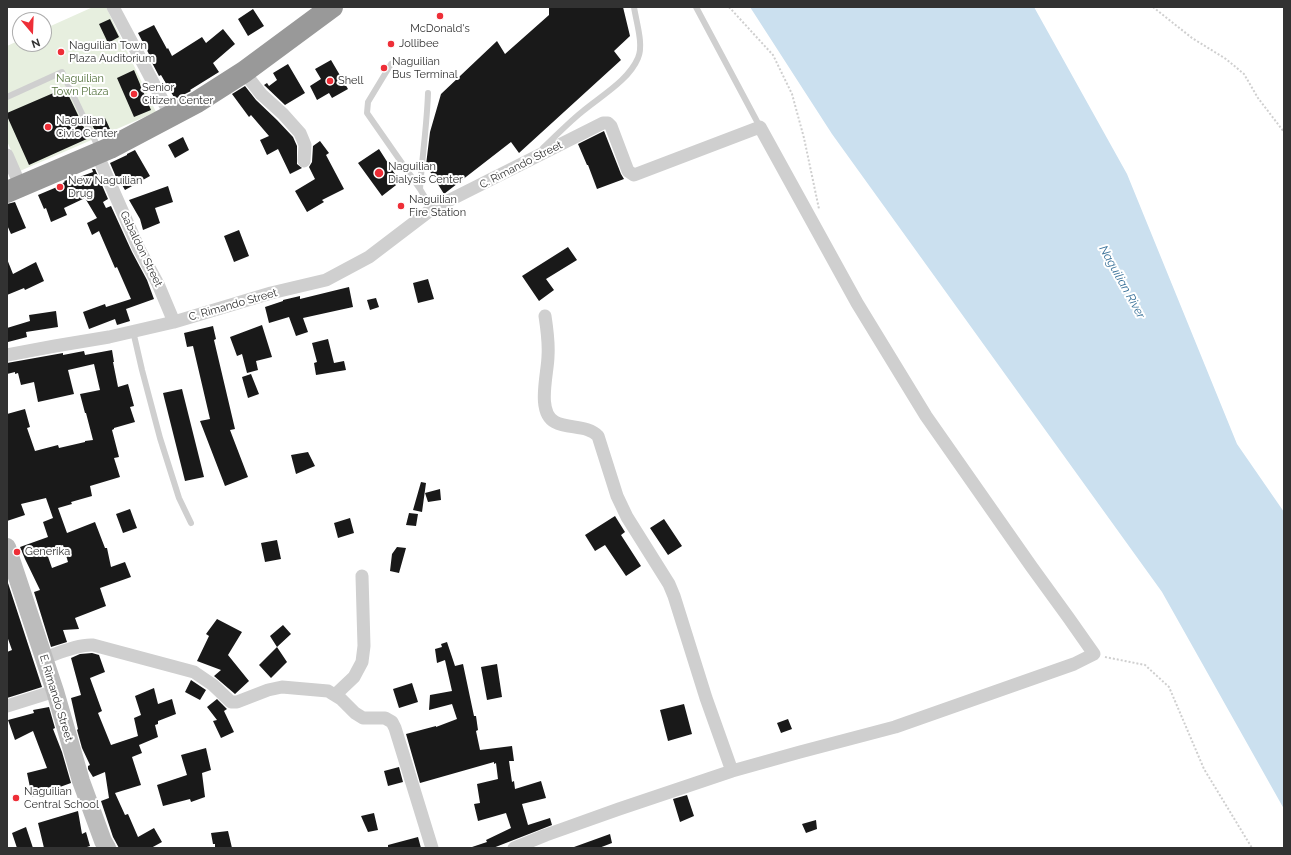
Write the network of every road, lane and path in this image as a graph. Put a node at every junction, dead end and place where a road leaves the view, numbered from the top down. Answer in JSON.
{"nodes":[{"id":1,"x":113,"y":7,"type":"edge"},
{"id":2,"x":332,"y":7,"type":"edge"},
{"id":3,"x":634,"y":7,"type":"edge"},
{"id":4,"x":696,"y":7,"type":"edge"},
{"id":5,"x":729,"y":7,"type":"edge"},
{"id":6,"x":1153,"y":7,"type":"edge"},
{"id":7,"x":391,"y":64,"type":"dead end"},
{"id":8,"x":244,"y":72,"type":"junction"},
{"id":9,"x":428,"y":93,"type":"dead end"},
{"id":10,"x":7,"y":97,"type":"edge"},
{"id":11,"x":171,"y":116,"type":"junction"},
{"id":12,"x":760,"y":127,"type":"junction"},
{"id":13,"x":1284,"y":132,"type":"edge"},
{"id":14,"x":99,"y":153,"type":"junction"},
{"id":15,"x":7,"y":156,"type":"edge"},
{"id":16,"x":532,"y":159,"type":"junction"},
{"id":17,"x":304,"y":161,"type":"dead end"},
{"id":18,"x":420,"y":189,"type":"junction"},
{"id":19,"x":14,"y":190,"type":"edge"},
{"id":20,"x":432,"y":209,"type":"junction"},
{"id":21,"x":820,"y":213,"type":"dead end"},
{"id":22,"x":545,"y":316,"type":"dead end"},
{"id":23,"x":174,"y":322,"type":"junction"},
{"id":24,"x":133,"y":331,"type":"junction"},
{"id":25,"x":7,"y":355,"type":"edge"},
{"id":26,"x":191,"y":523,"type":"dead end"},
{"id":27,"x":9,"y":557,"type":"edge"},
{"id":28,"x":362,"y":576,"type":"dead end"},
{"id":29,"x":1094,"y":654,"type":"junction"},
{"id":30,"x":44,"y":658,"type":"junction"},
{"id":31,"x":55,"y":691,"type":"junction"},
{"id":32,"x":335,"y":695,"type":"junction"},
{"id":33,"x":7,"y":706,"type":"edge"},
{"id":34,"x":732,"y":771,"type":"junction"},
{"id":35,"x":107,"y":848,"type":"edge"},
{"id":36,"x":432,"y":848,"type":"edge"},
{"id":37,"x":514,"y":848,"type":"edge"},
{"id":38,"x":1252,"y":848,"type":"edge"}],
"edges":[{"from":1,"to":11,"type":"street"},
{"from":2,"to":8,"type":"highway"},
{"from":3,"to":16,"type":"lane"},
{"from":4,"to":12,"type":"lane"},
{"from":5,"to":21,"type":"path"},
{"from":6,"to":13,"type":"path"},
{"from":7,"to":18,"type":"lane"},
{"from":8,"to":11,"type":"highway"},
{"from":8,"to":17,"type":"street"},
{"from":9,"to":18,"type":"lane"},
{"from":10,"to":14,"type":"lane"},
{"from":11,"to":14,"type":"highway"},
{"from":12,"to":16,"type":"street","name":"C. Rimando Street"},
{"from":12,"to":29,"type":"street"},
{"from":14,"to":19,"type":"highway"},
{"from":14,"to":23,"type":"street","name":"Gabaldon Street"},
{"from":15,"to":19,"type":"street"},
{"from":16,"to":20,"type":"street","name":"C. Rimando Street"},
{"from":18,"to":20,"type":"lane"},
{"from":20,"to":23,"type":"street","name":"C. Rimando Street"},
{"from":22,"to":34,"type":"street"},
{"from":23,"to":24,"type":"street","name":"C. Rimando Street"},
{"from":24,"to":25,"type":"street","name":"C. Rimando Street"},
{"from":24,"to":26,"type":"lane"},
{"from":27,"to":30,"type":"street","name":"E. Rimando Street"},
{"from":28,"to":32,"type":"street"},
{"from":29,"to":34,"type":"street"},
{"from":29,"to":38,"type":"path"},
{"from":30,"to":31,"type":"street","name":"E. Rimando Street"},
{"from":30,"to":32,"type":"street"},
{"from":31,"to":33,"type":"street"},
{"from":31,"to":35,"type":"street","name":"E. Rimando Street"},
{"from":32,"to":36,"type":"street"},
{"from":34,"to":37,"type":"street"}]}
